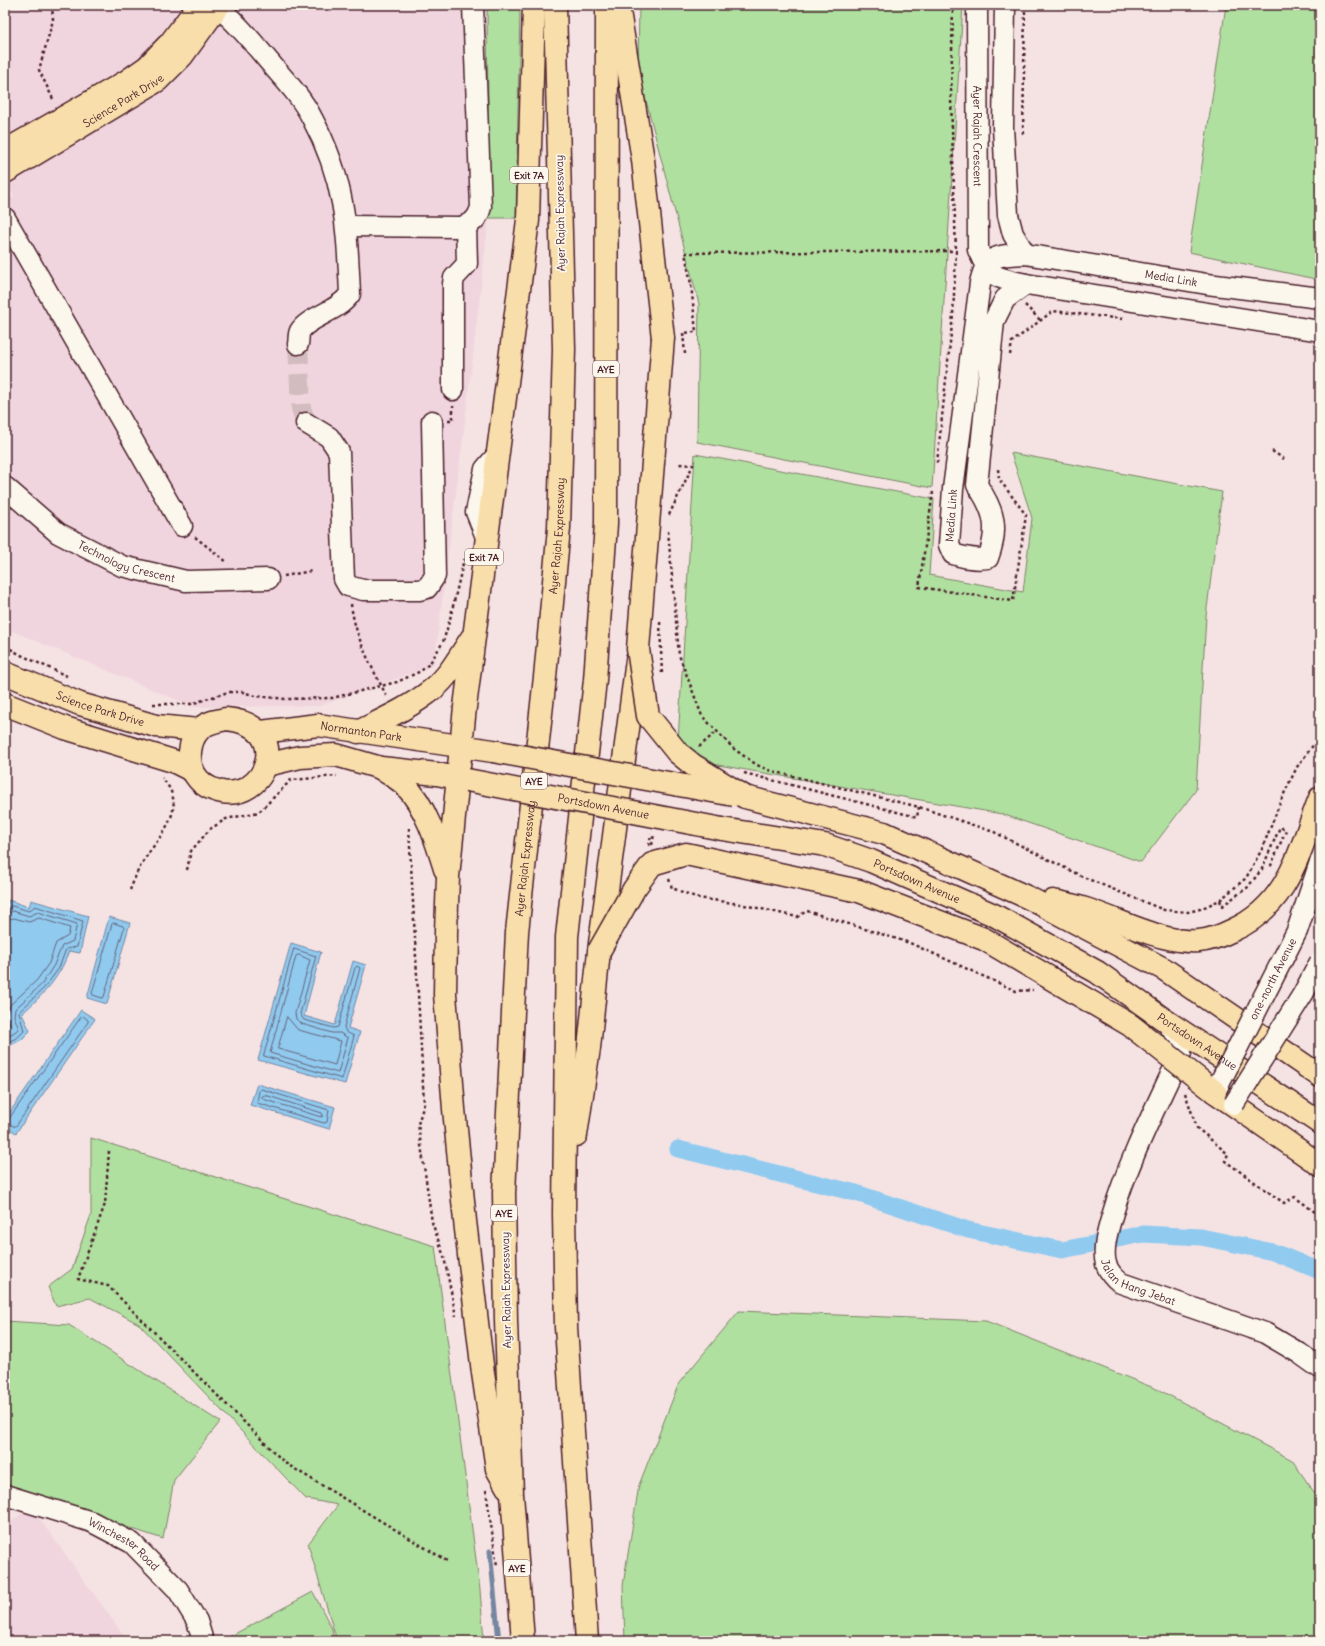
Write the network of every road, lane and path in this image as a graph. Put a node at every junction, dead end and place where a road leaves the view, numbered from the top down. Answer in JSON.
{"nodes":[{"id":1,"x":52,"y":5,"type":"edge"},
{"id":2,"x":473,"y":5,"type":"edge"},
{"id":3,"x":534,"y":5,"type":"edge"},
{"id":4,"x":555,"y":5,"type":"edge"},
{"id":5,"x":607,"y":5,"type":"edge"},
{"id":6,"x":618,"y":5,"type":"edge"},
{"id":7,"x":953,"y":5,"type":"edge"},
{"id":8,"x":977,"y":5,"type":"edge"},
{"id":9,"x":1005,"y":5,"type":"edge"},
{"id":10,"x":1025,"y":5,"type":"edge"},
{"id":11,"x":213,"y":6,"type":"edge"},
{"id":12,"x":54,"y":101,"type":"dead end"},
{"id":13,"x":1023,"y":138,"type":"dead end"},
{"id":14,"x":5,"y":151,"type":"edge"},
{"id":15,"x":5,"y":172,"type":"edge"},
{"id":16,"x":7,"y":222,"type":"edge"},
{"id":17,"x":466,"y":225,"type":"junction"},
{"id":18,"x":347,"y":226,"type":"junction"},
{"id":19,"x":1025,"y":254,"type":"junction"},
{"id":20,"x":985,"y":266,"type":"junction"},
{"id":21,"x":1026,"y":284,"type":"junction"},
{"id":22,"x":1320,"y":298,"type":"edge"},
{"id":23,"x":1127,"y":320,"type":"dead end"},
{"id":24,"x":1320,"y":331,"type":"edge"},
{"id":25,"x":298,"y":344,"type":"tunnel mouth"},
{"id":26,"x":685,"y":354,"type":"dead end"},
{"id":27,"x":1009,"y":358,"type":"dead end"},
{"id":28,"x":452,"y":390,"type":"dead end"},
{"id":29,"x":432,"y":421,"type":"dead end"},
{"id":30,"x":306,"y":423,"type":"tunnel mouth"},
{"id":31,"x":1272,"y":451,"type":"dead end"},
{"id":32,"x":1284,"y":459,"type":"dead end"},
{"id":33,"x":679,"y":464,"type":"dead end"},
{"id":34,"x":5,"y":487,"type":"edge"},
{"id":35,"x":667,"y":518,"type":"dead end"},
{"id":36,"x":182,"y":526,"type":"dead end"},
{"id":37,"x":667,"y":526,"type":"dead end"},
{"id":38,"x":465,"y":553,"type":"dead end"},
{"id":39,"x":268,"y":579,"type":"dead end"},
{"id":40,"x":348,"y":586,"type":"junction"},
{"id":41,"x":660,"y":616,"type":"dead end"},
{"id":42,"x":474,"y":635,"type":"junction"},
{"id":43,"x":5,"y":646,"type":"edge"},
{"id":44,"x":638,"y":649,"type":"junction"},
{"id":45,"x":5,"y":673,"type":"edge"},
{"id":46,"x":662,"y":676,"type":"dead end"},
{"id":47,"x":70,"y":678,"type":"dead end"},
{"id":48,"x":381,"y":685,"type":"junction"},
{"id":49,"x":5,"y":704,"type":"edge"},
{"id":50,"x":151,"y":704,"type":"dead end"},
{"id":51,"x":396,"y":713,"type":"junction"},
{"id":52,"x":199,"y":730,"type":"junction"},
{"id":53,"x":261,"y":732,"type":"junction"},
{"id":54,"x":358,"y":732,"type":"junction"},
{"id":55,"x":1320,"y":732,"type":"edge"},
{"id":56,"x":465,"y":746,"type":"junction"},
{"id":57,"x":266,"y":765,"type":"junction"},
{"id":58,"x":381,"y":768,"type":"junction"},
{"id":59,"x":193,"y":771,"type":"junction"},
{"id":60,"x":737,"y":772,"type":"dead end"},
{"id":61,"x":158,"y":773,"type":"dead end"},
{"id":62,"x":621,"y":776,"type":"junction"},
{"id":63,"x":343,"y":777,"type":"dead end"},
{"id":64,"x":463,"y":779,"type":"junction"},
{"id":65,"x":745,"y":797,"type":"junction"},
{"id":66,"x":1320,"y":798,"type":"edge"},
{"id":67,"x":919,"y":807,"type":"junction"},
{"id":68,"x":618,"y":809,"type":"junction"},
{"id":69,"x":408,"y":825,"type":"dead end"},
{"id":70,"x":722,"y":829,"type":"junction"},
{"id":71,"x":1320,"y":862,"type":"edge"},
{"id":72,"x":660,"y":868,"type":"junction"},
{"id":73,"x":187,"y":870,"type":"dead end"},
{"id":74,"x":1268,"y":871,"type":"dead end"},
{"id":75,"x":448,"y":877,"type":"junction"},
{"id":76,"x":130,"y":890,"type":"dead end"},
{"id":77,"x":1028,"y":898,"type":"junction"},
{"id":78,"x":1220,"y":900,"type":"junction"},
{"id":79,"x":599,"y":951,"type":"junction"},
{"id":80,"x":1320,"y":962,"type":"edge"},
{"id":81,"x":1016,"y":992,"type":"dead end"},
{"id":82,"x":1166,"y":1021,"type":"junction"},
{"id":83,"x":1214,"y":1051,"type":"junction"},
{"id":84,"x":1181,"y":1053,"type":"junction"},
{"id":85,"x":1320,"y":1076,"type":"edge"},
{"id":86,"x":1183,"y":1087,"type":"dead end"},
{"id":87,"x":1215,"y":1092,"type":"junction"},
{"id":88,"x":424,"y":1104,"type":"dead end"},
{"id":89,"x":1234,"y":1104,"type":"junction"},
{"id":90,"x":1320,"y":1123,"type":"edge"},
{"id":91,"x":109,"y":1150,"type":"dead end"},
{"id":92,"x":1320,"y":1165,"type":"edge"},
{"id":93,"x":564,"y":1214,"type":"junction"},
{"id":94,"x":1320,"y":1216,"type":"edge"},
{"id":95,"x":1320,"y":1368,"type":"edge"},
{"id":96,"x":512,"y":1494,"type":"junction"},
{"id":97,"x":5,"y":1495,"type":"edge"},
{"id":98,"x":447,"y":1561,"type":"dead end"},
{"id":99,"x":203,"y":1641,"type":"edge"},
{"id":100,"x":523,"y":1641,"type":"edge"},
{"id":101,"x":587,"y":1641,"type":"edge"}],
"edges":[{"from":1,"to":12,"type":"path"},
{"from":2,"to":17,"type":"street"},
{"from":3,"to":42,"type":"main road","number":"Exit 7A"},
{"from":4,"to":96,"type":"main road","name":"Ayer Rajah Expressway","number":"AYE"},
{"from":5,"to":93,"type":"main road","number":"AYE"},
{"from":6,"to":44,"type":"main road","bridge":true},
{"from":7,"to":26,"type":"path"},
{"from":8,"to":20,"type":"street","name":"Ayer Rajah Crescent"},
{"from":9,"to":19,"type":"street"},
{"from":10,"to":13,"type":"path"},
{"from":11,"to":14,"type":"main road","name":"Science Park Drive"},
{"from":11,"to":15,"type":"main road","name":"Science Park Drive"},
{"from":11,"to":18,"type":"street"},
{"from":16,"to":36,"type":"street"},
{"from":17,"to":18,"type":"street"},
{"from":17,"to":28,"type":"street"},
{"from":18,"to":25,"type":"street"},
{"from":19,"to":20,"type":"street","name":"Media Link"},
{"from":19,"to":22,"type":"street","name":"Media Link"},
{"from":20,"to":21,"type":"street"},
{"from":20,"to":21,"type":"street","name":"Media Link"},
{"from":21,"to":24,"type":"street"},
{"from":23,"to":27,"type":"path"},
{"from":29,"to":40,"type":"street"},
{"from":30,"to":40,"type":"street"},
{"from":31,"to":32,"type":"path","bridge":true},
{"from":33,"to":35,"type":"path"},
{"from":34,"to":39,"type":"street","name":"Technology Crescent"},
{"from":37,"to":67,"type":"path"},
{"from":38,"to":48,"type":"path"},
{"from":40,"to":48,"type":"path"},
{"from":41,"to":46,"type":"path"},
{"from":42,"to":51,"type":"main road"},
{"from":42,"to":56,"type":"main road","number":"Exit 7A"},
{"from":43,"to":47,"type":"path"},
{"from":44,"to":62,"type":"main road","bridge":true},
{"from":44,"to":65,"type":"main road","bridge":true},
{"from":45,"to":52,"type":"main road","name":"Science Park Drive"},
{"from":48,"to":50,"type":"path"},
{"from":48,"to":51,"type":"path"},
{"from":49,"to":59,"type":"main road"},
{"from":51,"to":54,"type":"main road"},
{"from":52,"to":53,"type":"main road"},
{"from":52,"to":59,"type":"main road"},
{"from":53,"to":54,"type":"main road","name":"Normanton Park"},
{"from":53,"to":57,"type":"main road"},
{"from":54,"to":56,"type":"main road","name":"Normanton Park"},
{"from":55,"to":78,"type":"path"},
{"from":56,"to":62,"type":"main road","bridge":true},
{"from":56,"to":64,"type":"main road"},
{"from":57,"to":58,"type":"main road"},
{"from":57,"to":59,"type":"main road"},
{"from":58,"to":64,"type":"main road"},
{"from":58,"to":75,"type":"main road"},
{"from":60,"to":67,"type":"path"},
{"from":61,"to":76,"type":"path"},
{"from":62,"to":65,"type":"main road","bridge":true},
{"from":62,"to":68,"type":"main road"},
{"from":63,"to":73,"type":"path"},
{"from":64,"to":68,"type":"main road","name":"Portsdown Avenue","bridge":true},
{"from":64,"to":75,"type":"main road"},
{"from":65,"to":77,"type":"main road"},
{"from":66,"to":77,"type":"main road"},
{"from":67,"to":78,"type":"path"},
{"from":68,"to":70,"type":"main road","name":"Portsdown Avenue","bridge":true},
{"from":68,"to":79,"type":"main road","bridge":true},
{"from":69,"to":88,"type":"path"},
{"from":70,"to":72,"type":"main road","bridge":true},
{"from":70,"to":82,"type":"main road","name":"Portsdown Avenue"},
{"from":71,"to":87,"type":"street","name":"one-north Avenue","bridge":true},
{"from":72,"to":79,"type":"main road","bridge":true},
{"from":72,"to":81,"type":"path"},
{"from":72,"to":87,"type":"main road","bridge":true},
{"from":74,"to":78,"type":"path"},
{"from":75,"to":96,"type":"main road"},
{"from":77,"to":85,"type":"main road"},
{"from":79,"to":93,"type":"main road"},
{"from":80,"to":89,"type":"street","bridge":true},
{"from":82,"to":83,"type":"main road","name":"Portsdown Avenue"},
{"from":82,"to":84,"type":"street"},
{"from":83,"to":84,"type":"street"},
{"from":83,"to":90,"type":"main road","name":"Portsdown Avenue"},
{"from":84,"to":95,"type":"street","name":"Jalan Hang Jebat"},
{"from":86,"to":94,"type":"path"},
{"from":87,"to":89,"type":"main road"},
{"from":89,"to":92,"type":"main road"},
{"from":91,"to":98,"type":"path"},
{"from":93,"to":101,"type":"main road","number":"AYE"},
{"from":96,"to":100,"type":"main road","name":"Ayer Rajah Expressway","number":"AYE"},
{"from":97,"to":99,"type":"street","name":"Winchester Road"}]}
